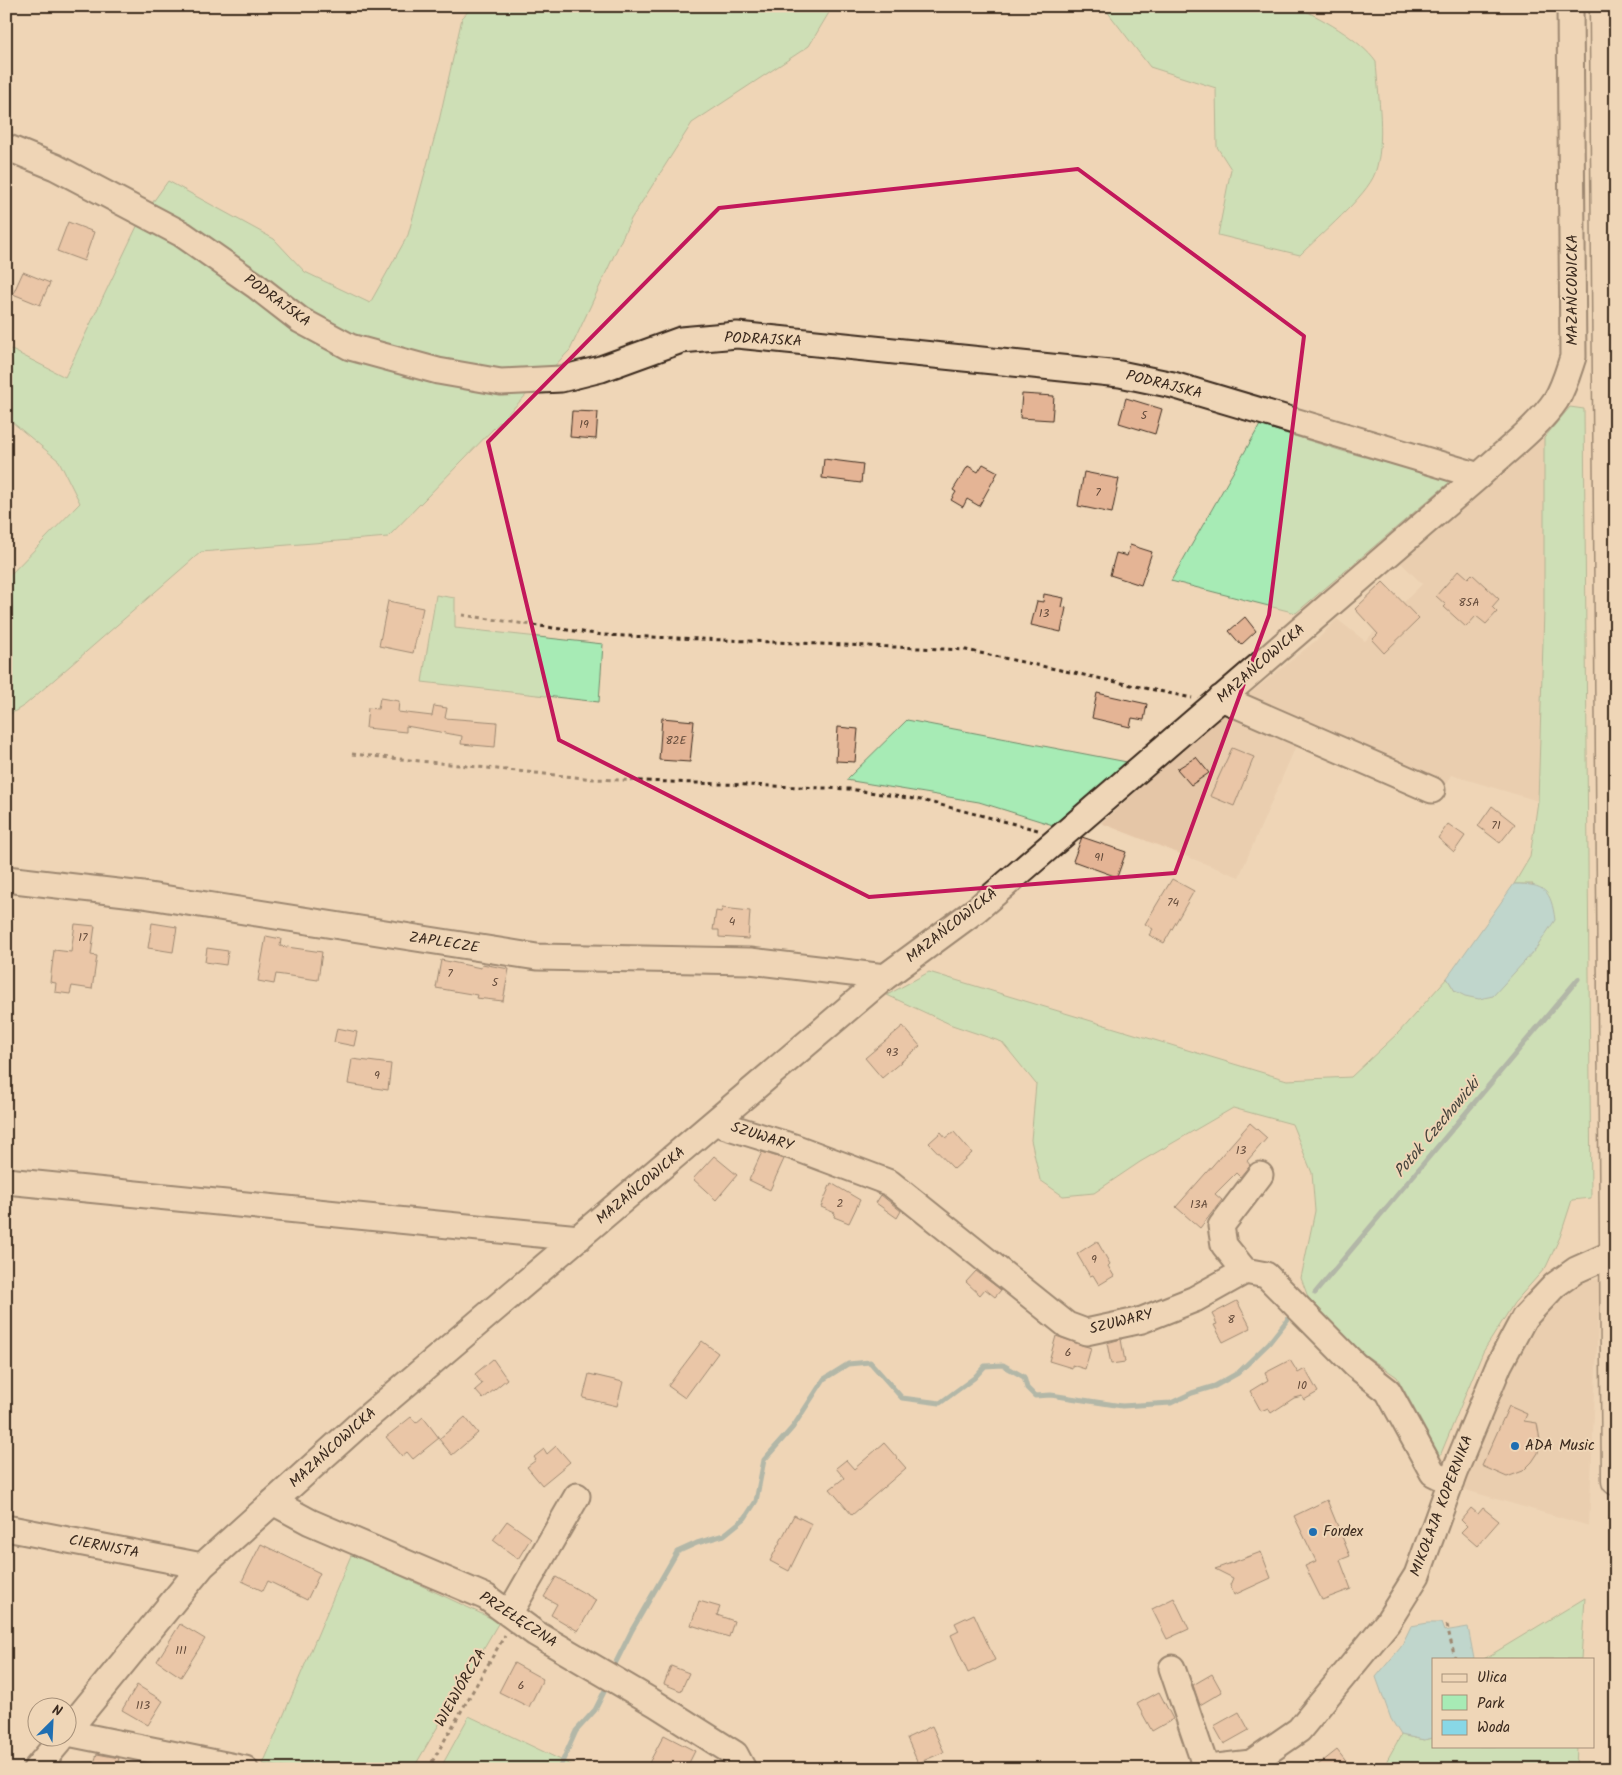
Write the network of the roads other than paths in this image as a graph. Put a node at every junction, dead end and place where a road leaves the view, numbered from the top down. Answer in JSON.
{"nodes":[{"id":1,"x":1570,"y":6,"type":"edge"},
{"id":2,"x":1604,"y":6,"type":"edge"},
{"id":3,"x":6,"y":147,"type":"edge"},
{"id":4,"x":1616,"y":151,"type":"edge"},
{"id":5,"x":1605,"y":177,"type":"junction"},
{"id":6,"x":1479,"y":476,"type":"junction"},
{"id":7,"x":1218,"y":701,"type":"junction"},
{"id":8,"x":1432,"y":790,"type":"dead end"},
{"id":9,"x":6,"y":879,"type":"edge"},
{"id":10,"x":885,"y":977,"type":"junction"},
{"id":11,"x":716,"y":1122,"type":"junction"},
{"id":12,"x":1260,"y":1175,"type":"dead end"},
{"id":13,"x":6,"y":1181,"type":"edge"},
{"id":14,"x":579,"y":1238,"type":"junction"},
{"id":15,"x":1614,"y":1253,"type":"junction"},
{"id":16,"x":1245,"y":1271,"type":"junction"},
{"id":17,"x":1616,"y":1481,"type":"edge"},
{"id":18,"x":1451,"y":1482,"type":"junction"},
{"id":19,"x":577,"y":1496,"type":"dead end"},
{"id":20,"x":273,"y":1502,"type":"junction"},
{"id":21,"x":6,"y":1528,"type":"edge"},
{"id":22,"x":202,"y":1566,"type":"junction"},
{"id":23,"x":512,"y":1616,"type":"junction"},
{"id":24,"x":1172,"y":1668,"type":"dead end"},
{"id":25,"x":78,"y":1720,"type":"edge"},
{"id":26,"x":78,"y":1734,"type":"edge"},
{"id":27,"x":54,"y":1748,"type":"edge"},
{"id":28,"x":1206,"y":1768,"type":"edge"},
{"id":29,"x":36,"y":1769,"type":"edge"},
{"id":30,"x":245,"y":1769,"type":"edge"},
{"id":31,"x":743,"y":1769,"type":"edge"},
{"id":32,"x":1200,"y":1769,"type":"edge"}],
"edges":[{"from":1,"to":6,"type":"street","name":"MAZAŃCOWICKA"},
{"from":2,"to":5,"type":"main road"},
{"from":3,"to":6,"type":"street","name":"PODRAJSKA"},
{"from":4,"to":5,"type":"main road"},
{"from":5,"to":15,"type":"main road"},
{"from":6,"to":7,"type":"street","name":"MAZAŃCOWICKA"},
{"from":7,"to":8,"type":"street"},
{"from":7,"to":10,"type":"street","name":"MAZAŃCOWICKA"},
{"from":9,"to":10,"type":"street","name":"ZAPLECZE"},
{"from":10,"to":11,"type":"street","name":"MAZAŃCOWICKA"},
{"from":11,"to":14,"type":"street","name":"MAZAŃCOWICKA"},
{"from":11,"to":16,"type":"street","name":"SZUWARY"},
{"from":12,"to":16,"type":"street"},
{"from":13,"to":14,"type":"street"},
{"from":14,"to":20,"type":"street","name":"MAZAŃCOWICKA"},
{"from":15,"to":17,"type":"main road"},
{"from":15,"to":18,"type":"street","name":"MIKOŁAJA KOPERNIKA"},
{"from":16,"to":18,"type":"street"},
{"from":18,"to":28,"type":"street","name":"MIKOŁAJA KOPERNIKA"},
{"from":19,"to":23,"type":"street"},
{"from":20,"to":22,"type":"street","name":"MAZAŃCOWICKA"},
{"from":20,"to":23,"type":"street","name":"PRZEŁĘCZNA"},
{"from":21,"to":22,"type":"street","name":"CIERNISTA"},
{"from":22,"to":25,"type":"street","name":"MAZAŃCOWICKA"},
{"from":23,"to":31,"type":"street","name":"PRZEŁĘCZNA"},
{"from":24,"to":28,"type":"street"},
{"from":26,"to":30,"type":"street"},
{"from":27,"to":29,"type":"street"},
{"from":28,"to":32,"type":"street","name":"MIKOŁAJA KOPERNIKA"}]}
